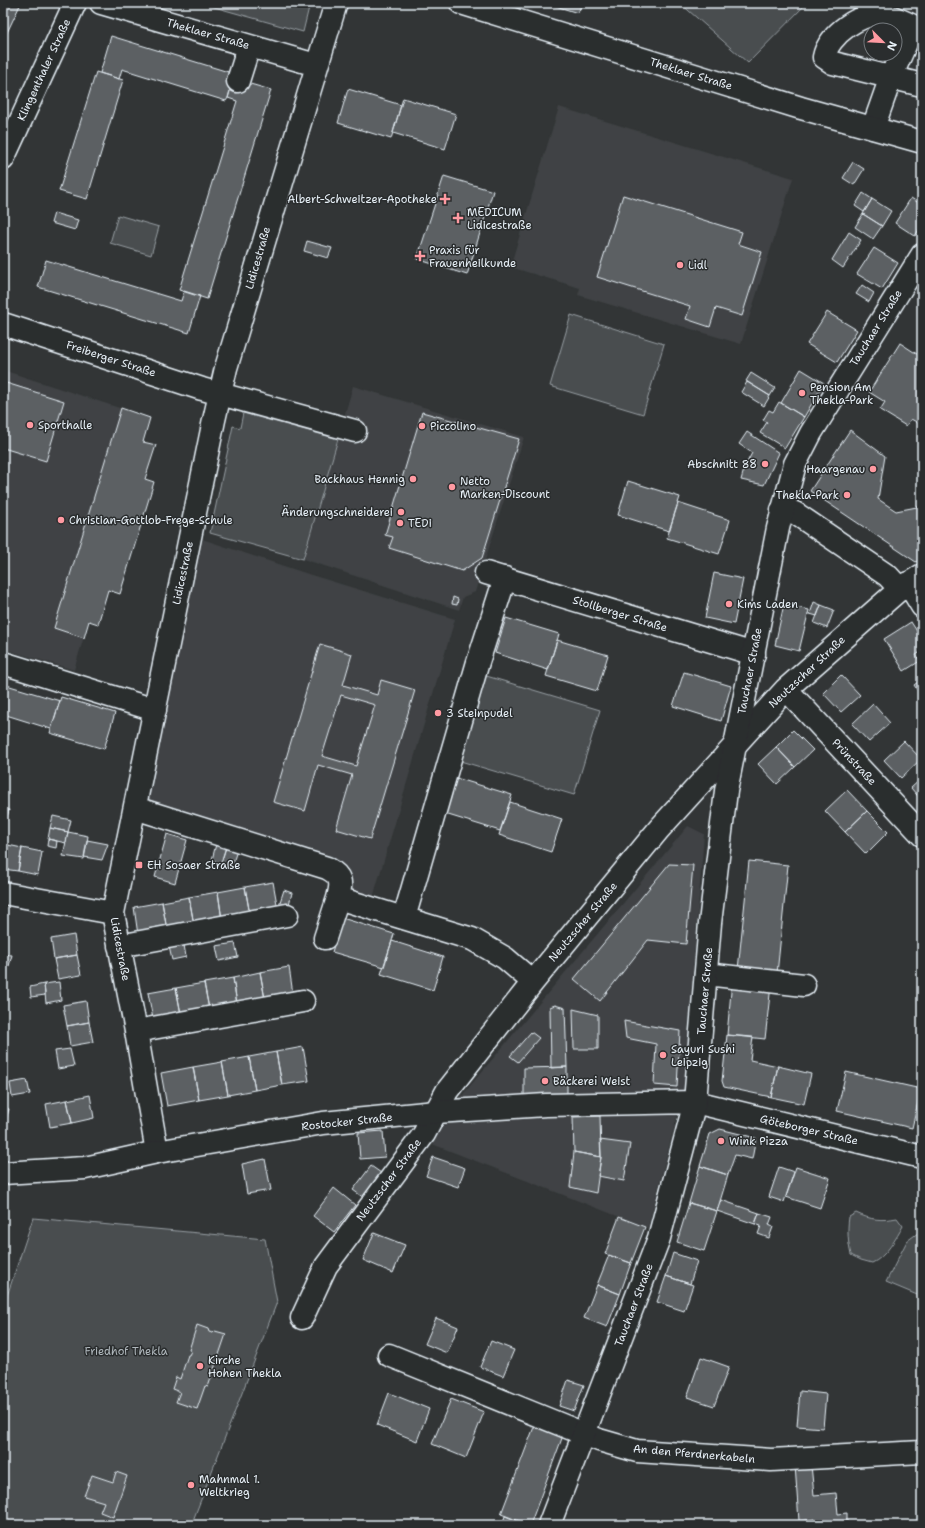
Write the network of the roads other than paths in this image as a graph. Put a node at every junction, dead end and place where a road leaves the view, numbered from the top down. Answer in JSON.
{"nodes":[{"id":1,"x":75,"y":3,"type":"edge"},
{"id":2,"x":101,"y":3,"type":"edge"},
{"id":3,"x":336,"y":3,"type":"edge"},
{"id":4,"x":461,"y":3,"type":"edge"},
{"id":5,"x":918,"y":28,"type":"edge"},
{"id":6,"x":249,"y":46,"type":"junction"},
{"id":7,"x":316,"y":65,"type":"junction"},
{"id":8,"x":892,"y":77,"type":"junction"},
{"id":9,"x":238,"y":81,"type":"dead end"},
{"id":10,"x":922,"y":86,"type":"edge"},
{"id":11,"x":873,"y":128,"type":"junction"},
{"id":12,"x":922,"y":142,"type":"edge"},
{"id":13,"x":3,"y":159,"type":"edge"},
{"id":14,"x":922,"y":255,"type":"edge"},
{"id":15,"x":3,"y":324,"type":"edge"},
{"id":16,"x":220,"y":394,"type":"junction"},
{"id":17,"x":355,"y":431,"type":"dead end"},
{"id":18,"x":782,"y":510,"type":"junction"},
{"id":19,"x":910,"y":582,"type":"edge"},
{"id":20,"x":922,"y":606,"type":"edge"},
{"id":21,"x":754,"y":654,"type":"junction"},
{"id":22,"x":3,"y":663,"type":"edge"},
{"id":23,"x":786,"y":689,"type":"junction"},
{"id":24,"x":155,"y":710,"type":"junction"},
{"id":25,"x":736,"y":743,"type":"junction"},
{"id":26,"x":134,"y":808,"type":"junction"},
{"id":27,"x":922,"y":835,"type":"edge"},
{"id":28,"x":3,"y":893,"type":"edge"},
{"id":29,"x":338,"y":898,"type":"junction"},
{"id":30,"x":113,"y":913,"type":"junction"},
{"id":31,"x":287,"y":915,"type":"dead end"},
{"id":32,"x":404,"y":918,"type":"junction"},
{"id":33,"x":325,"y":938,"type":"dead end"},
{"id":34,"x":119,"y":946,"type":"junction"},
{"id":35,"x":706,"y":974,"type":"junction"},
{"id":36,"x":533,"y":982,"type":"junction"},
{"id":37,"x":804,"y":985,"type":"dead end"},
{"id":38,"x":303,"y":1001,"type":"dead end"},
{"id":39,"x":136,"y":1031,"type":"junction"},
{"id":40,"x":695,"y":1102,"type":"junction"},
{"id":41,"x":436,"y":1112,"type":"junction"},
{"id":42,"x":157,"y":1152,"type":"junction"},
{"id":43,"x":922,"y":1157,"type":"edge"},
{"id":44,"x":3,"y":1173,"type":"edge"},
{"id":45,"x":302,"y":1318,"type":"dead end"},
{"id":46,"x":388,"y":1355,"type":"dead end"},
{"id":47,"x":585,"y":1433,"type":"junction"},
{"id":48,"x":922,"y":1452,"type":"edge"},
{"id":49,"x":549,"y":1525,"type":"edge"}],
"edges":[{"from":1,"to":13,"type":"street","name":"Klingenthaler Straße"},
{"from":2,"to":6,"type":"street","name":"Theklaer Straße"},
{"from":3,"to":7,"type":"street","name":"Lidicestraße"},
{"from":4,"to":11,"type":"street","name":"Theklaer Straße"},
{"from":5,"to":8,"type":"street"},
{"from":5,"to":8,"type":"street"},
{"from":6,"to":7,"type":"street","name":"Theklaer Straße"},
{"from":6,"to":9,"type":"street"},
{"from":7,"to":16,"type":"street","name":"Lidicestraße"},
{"from":8,"to":10,"type":"street"},
{"from":8,"to":11,"type":"street"},
{"from":11,"to":12,"type":"street","name":"Theklaer Straße"},
{"from":14,"to":18,"type":"street","name":"Tauchaer Straße"},
{"from":15,"to":16,"type":"street","name":"Freiberger Straße"},
{"from":16,"to":17,"type":"street","name":"Freiberger Straße"},
{"from":16,"to":24,"type":"street","name":"Lidicestraße"},
{"from":18,"to":19,"type":"street"},
{"from":18,"to":21,"type":"street","name":"Tauchaer Straße"},
{"from":19,"to":20,"type":"street"},
{"from":19,"to":23,"type":"street","name":"Neutzscher Straße"},
{"from":21,"to":25,"type":"street","name":"Tauchaer Straße"},
{"from":21,"to":32,"type":"street","name":"Stollberger Straße"},
{"from":22,"to":24,"type":"street"},
{"from":23,"to":25,"type":"street","name":"Neutzscher Straße"},
{"from":23,"to":27,"type":"street","name":"Prünstraße"},
{"from":24,"to":26,"type":"street","name":"Lidicestraße"},
{"from":25,"to":35,"type":"street","name":"Tauchaer Straße"},
{"from":25,"to":36,"type":"street","name":"Neutzscher Straße"},
{"from":26,"to":29,"type":"street"},
{"from":26,"to":30,"type":"street","name":"Lidicestraße"},
{"from":28,"to":30,"type":"street"},
{"from":29,"to":32,"type":"street"},
{"from":29,"to":33,"type":"street"},
{"from":30,"to":34,"type":"street","name":"Lidicestraße"},
{"from":31,"to":34,"type":"street"},
{"from":32,"to":36,"type":"street"},
{"from":34,"to":39,"type":"street","name":"Lidicestraße"},
{"from":35,"to":37,"type":"street"},
{"from":35,"to":40,"type":"street","name":"Tauchaer Straße"},
{"from":36,"to":41,"type":"street","name":"Neutzscher Straße"},
{"from":38,"to":39,"type":"street"},
{"from":39,"to":42,"type":"street","name":"Lidicestraße"},
{"from":40,"to":41,"type":"street","name":"Rostocker Straße"},
{"from":40,"to":43,"type":"street","name":"Göteborger Straße"},
{"from":40,"to":47,"type":"street","name":"Tauchaer Straße"},
{"from":41,"to":42,"type":"street","name":"Rostocker Straße"},
{"from":41,"to":45,"type":"street","name":"Neutzscher Straße"},
{"from":42,"to":44,"type":"street","name":"Rostocker Straße"},
{"from":46,"to":47,"type":"street","name":"An den Pferdnerkabeln"},
{"from":47,"to":48,"type":"street","name":"An den Pferdnerkabeln"},
{"from":47,"to":49,"type":"street","name":"Tauchaer Straße"}]}
